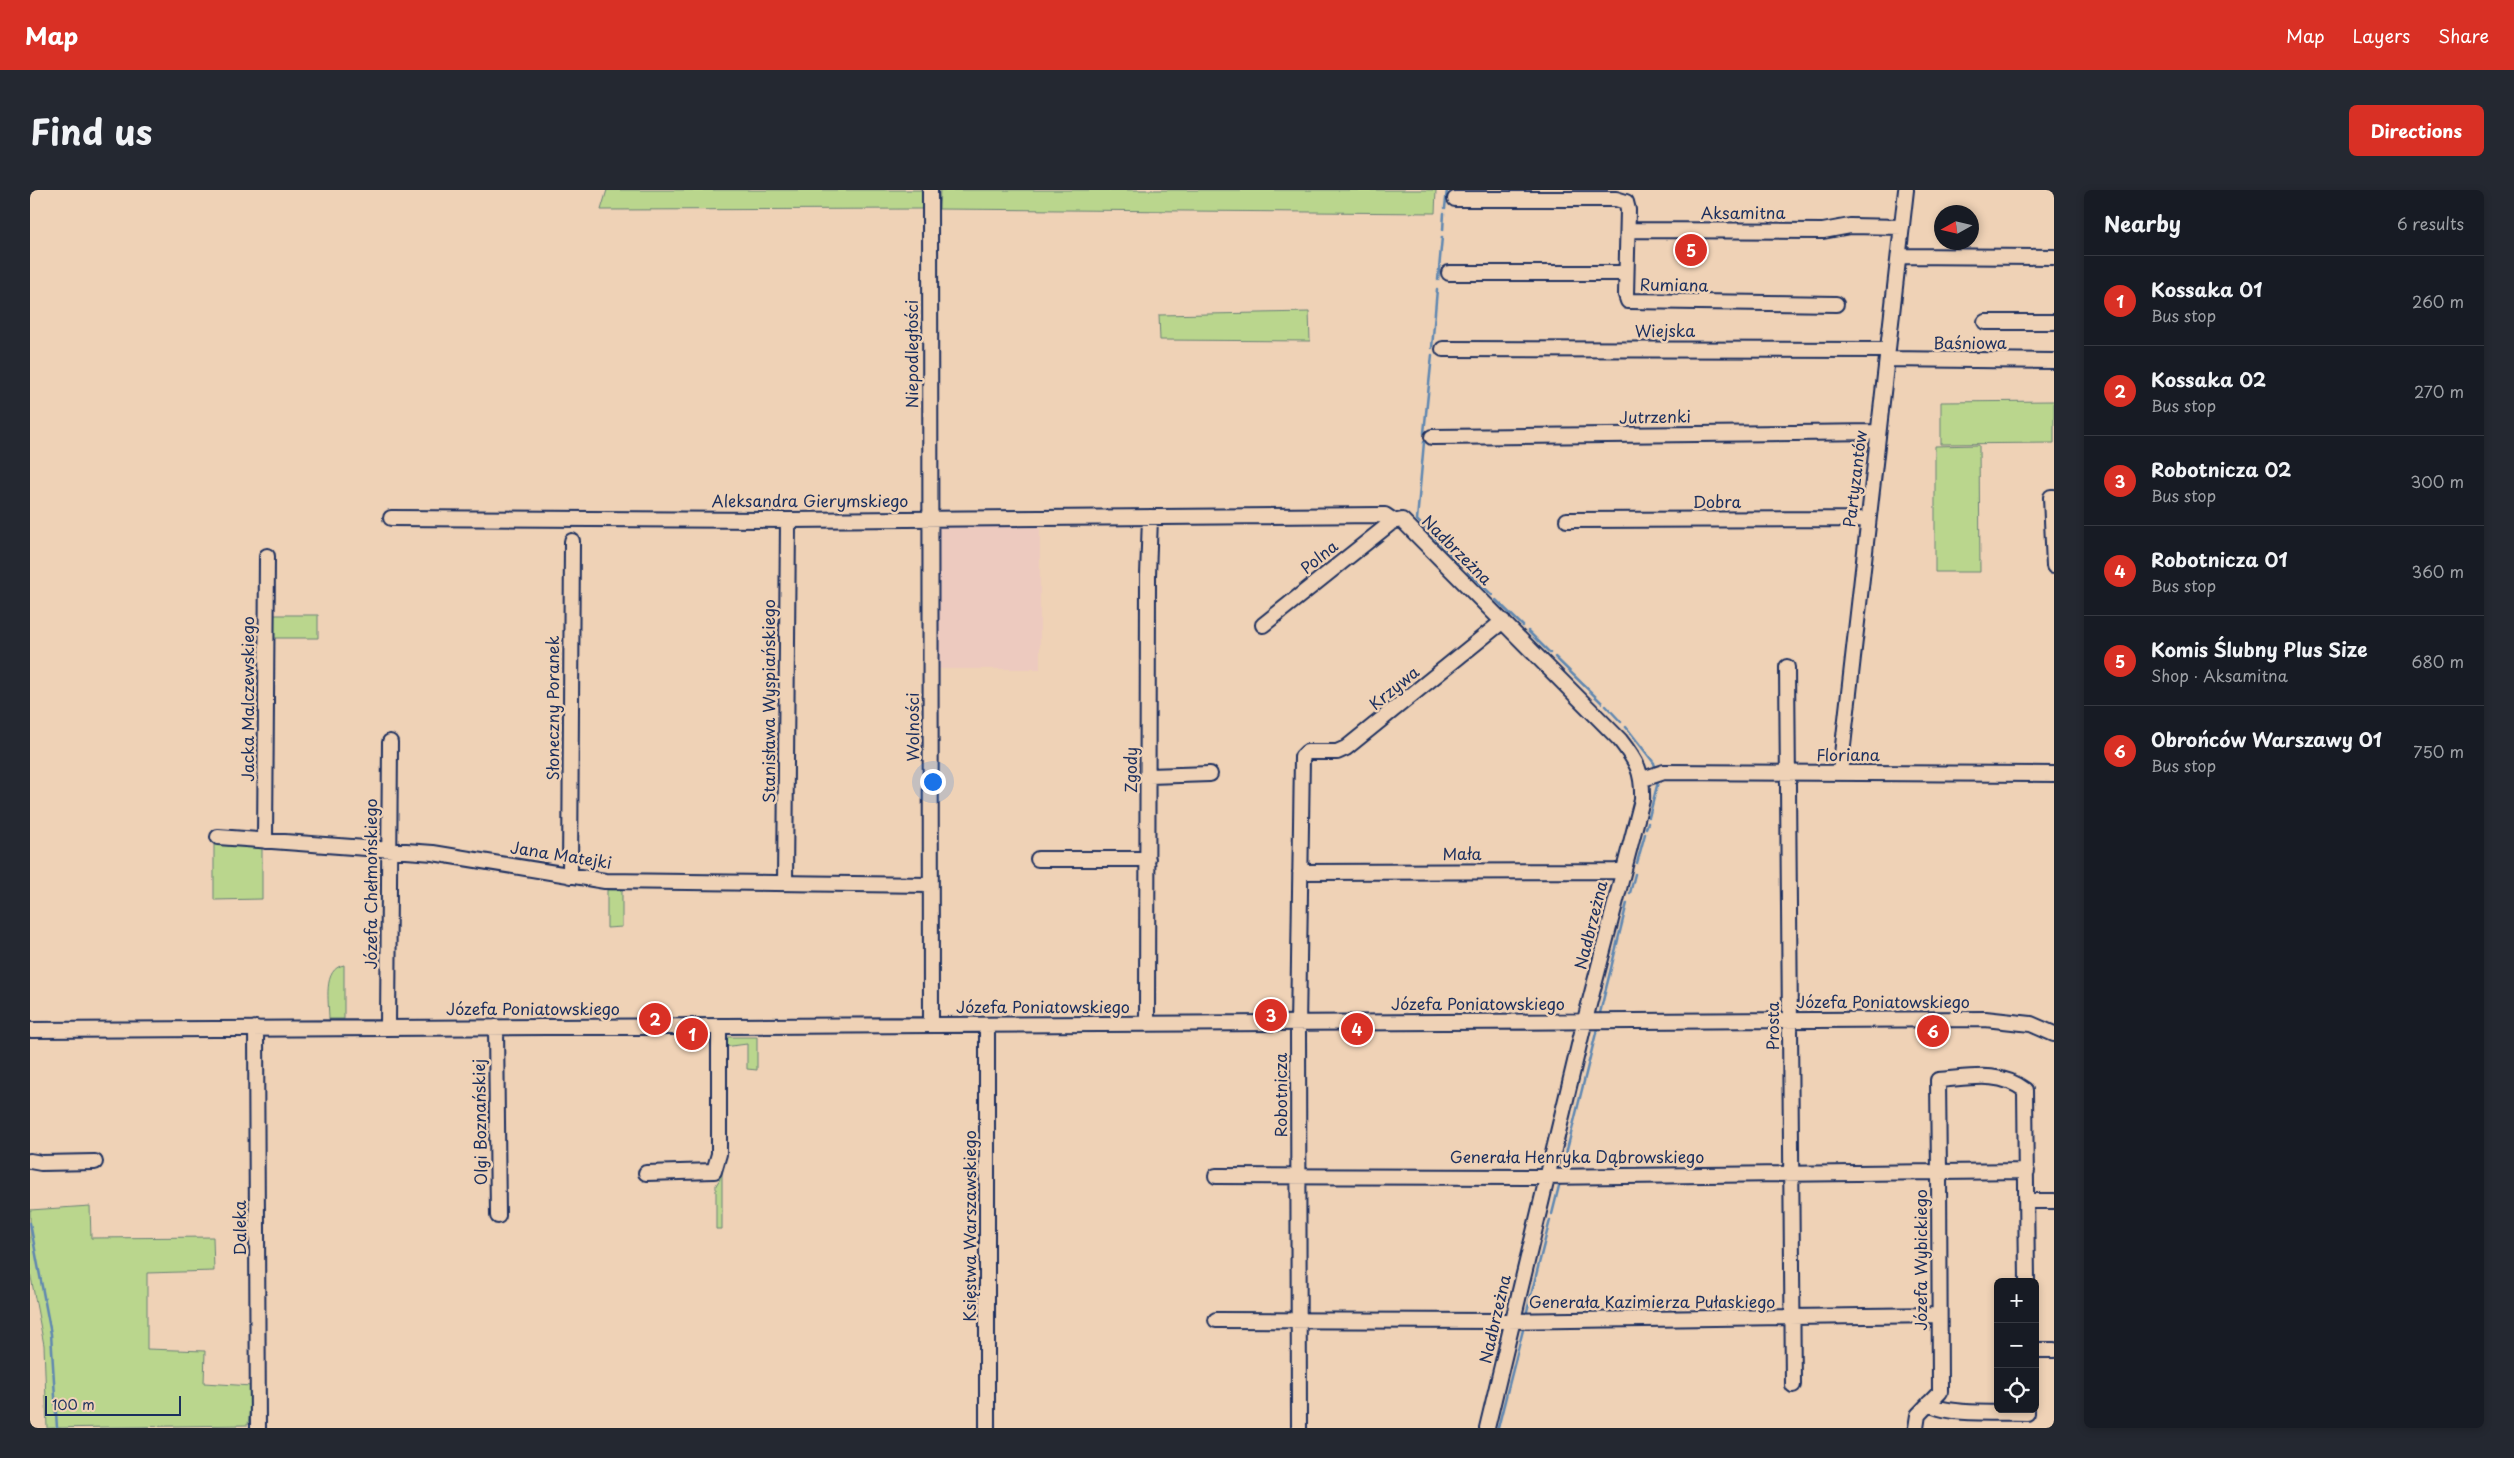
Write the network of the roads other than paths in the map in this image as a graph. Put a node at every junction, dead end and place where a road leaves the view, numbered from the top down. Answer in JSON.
{"nodes":[{"id":1,"x":930,"y":190,"type":"edge"},
{"id":2,"x":1906,"y":190,"type":"edge"},
{"id":3,"x":1455,"y":199,"type":"dead end"},
{"id":4,"x":1902,"y":227,"type":"junction"},
{"id":5,"x":1628,"y":230,"type":"junction"},
{"id":6,"x":1899,"y":256,"type":"junction"},
{"id":7,"x":2054,"y":257,"type":"edge"},
{"id":8,"x":1449,"y":273,"type":"dead end"},
{"id":9,"x":1626,"y":273,"type":"junction"},
{"id":10,"x":1836,"y":304,"type":"dead end"},
{"id":11,"x":1985,"y":322,"type":"dead end"},
{"id":12,"x":2054,"y":322,"type":"edge"},
{"id":13,"x":1442,"y":350,"type":"dead end"},
{"id":14,"x":1887,"y":354,"type":"junction"},
{"id":15,"x":2054,"y":361,"type":"edge"},
{"id":16,"x":1878,"y":432,"type":"junction"},
{"id":17,"x":1432,"y":437,"type":"dead end"},
{"id":18,"x":2054,"y":497,"type":"edge"},
{"id":19,"x":1150,"y":516,"type":"junction"},
{"id":20,"x":391,"y":518,"type":"dead end"},
{"id":21,"x":930,"y":518,"type":"junction"},
{"id":22,"x":1868,"y":519,"type":"junction"},
{"id":23,"x":788,"y":520,"type":"junction"},
{"id":24,"x":1396,"y":520,"type":"junction"},
{"id":25,"x":1567,"y":520,"type":"dead end"},
{"id":26,"x":572,"y":541,"type":"dead end"},
{"id":27,"x":267,"y":556,"type":"dead end"},
{"id":28,"x":2054,"y":566,"type":"edge"},
{"id":29,"x":1503,"y":621,"type":"junction"},
{"id":30,"x":1263,"y":625,"type":"dead end"},
{"id":31,"x":1787,"y":667,"type":"dead end"},
{"id":32,"x":390,"y":742,"type":"dead end"},
{"id":33,"x":1301,"y":762,"type":"joint"},
{"id":34,"x":1788,"y":772,"type":"junction"},
{"id":35,"x":1840,"y":772,"type":"junction"},
{"id":36,"x":1210,"y":774,"type":"dead end"},
{"id":37,"x":2054,"y":774,"type":"edge"},
{"id":38,"x":1653,"y":775,"type":"junction"},
{"id":39,"x":1148,"y":776,"type":"junction"},
{"id":40,"x":218,"y":837,"type":"dead end"},
{"id":41,"x":265,"y":841,"type":"junction"},
{"id":42,"x":388,"y":849,"type":"junction"},
{"id":43,"x":1038,"y":859,"type":"dead end"},
{"id":44,"x":1148,"y":859,"type":"junction"},
{"id":45,"x":1624,"y":869,"type":"junction"},
{"id":46,"x":1300,"y":872,"type":"junction"},
{"id":47,"x":570,"y":876,"type":"junction"},
{"id":48,"x":785,"y":883,"type":"junction"},
{"id":49,"x":930,"y":885,"type":"junction"},
{"id":50,"x":1585,"y":1020,"type":"junction"},
{"id":51,"x":1790,"y":1020,"type":"junction"},
{"id":52,"x":1298,"y":1023,"type":"junction"},
{"id":53,"x":1147,"y":1024,"type":"junction"},
{"id":54,"x":931,"y":1025,"type":"junction"},
{"id":55,"x":987,"y":1025,"type":"junction"},
{"id":56,"x":719,"y":1026,"type":"junction"},
{"id":57,"x":388,"y":1027,"type":"junction"},
{"id":58,"x":496,"y":1027,"type":"junction"},
{"id":59,"x":256,"y":1028,"type":"junction"},
{"id":60,"x":30,"y":1030,"type":"edge"},
{"id":61,"x":2054,"y":1034,"type":"edge"},
{"id":62,"x":30,"y":1161,"type":"edge"},
{"id":63,"x":95,"y":1162,"type":"dead end"},
{"id":64,"x":2027,"y":1171,"type":"junction"},
{"id":65,"x":1939,"y":1172,"type":"junction"},
{"id":66,"x":646,"y":1173,"type":"dead end"},
{"id":67,"x":1791,"y":1173,"type":"junction"},
{"id":68,"x":1299,"y":1174,"type":"junction"},
{"id":69,"x":1216,"y":1176,"type":"dead end"},
{"id":70,"x":1547,"y":1176,"type":"junction"},
{"id":71,"x":2027,"y":1201,"type":"junction"},
{"id":72,"x":2054,"y":1201,"type":"edge"},
{"id":73,"x":498,"y":1216,"type":"dead end"},
{"id":74,"x":2027,"y":1278,"type":"edge"},
{"id":75,"x":1939,"y":1315,"type":"junction"},
{"id":76,"x":1792,"y":1319,"type":"junction"},
{"id":77,"x":1216,"y":1320,"type":"dead end"},
{"id":78,"x":1299,"y":1320,"type":"junction"},
{"id":79,"x":1513,"y":1320,"type":"junction"},
{"id":80,"x":2039,"y":1350,"type":"edge"},
{"id":81,"x":2054,"y":1350,"type":"edge"},
{"id":82,"x":1793,"y":1385,"type":"dead end"},
{"id":83,"x":1929,"y":1403,"type":"junction"},
{"id":84,"x":1994,"y":1412,"type":"edge"},
{"id":85,"x":258,"y":1428,"type":"edge"},
{"id":86,"x":987,"y":1428,"type":"edge"},
{"id":87,"x":1299,"y":1428,"type":"edge"},
{"id":88,"x":1487,"y":1428,"type":"edge"},
{"id":89,"x":1916,"y":1428,"type":"edge"}],
"edges":[{"from":1,"to":21,"type":"street","name":"Niepodległości"},
{"from":2,"to":4,"type":"street","name":"Partyzantów"},
{"from":3,"to":5,"type":"street"},
{"from":4,"to":5,"type":"street","name":"Aksamitna"},
{"from":4,"to":6,"type":"street","name":"Partyzantów"},
{"from":5,"to":9,"type":"street"},
{"from":6,"to":7,"type":"street"},
{"from":6,"to":14,"type":"street","name":"Partyzantów"},
{"from":8,"to":9,"type":"street","name":"Rumiana"},
{"from":9,"to":10,"type":"street","name":"Rumiana"},
{"from":11,"to":12,"type":"street"},
{"from":13,"to":14,"type":"street","name":"Wiejska"},
{"from":14,"to":15,"type":"street","name":"Baśniowa"},
{"from":14,"to":16,"type":"street","name":"Partyzantów"},
{"from":16,"to":17,"type":"street","name":"Jutrzenki"},
{"from":16,"to":22,"type":"street","name":"Partyzantów"},
{"from":18,"to":28,"type":"street"},
{"from":19,"to":21,"type":"street","name":"Aleksandra Gierymskiego"},
{"from":19,"to":24,"type":"street","name":"Aleksandra Gierymskiego"},
{"from":19,"to":39,"type":"street","name":"Zgody"},
{"from":20,"to":23,"type":"street","name":"Aleksandra Gierymskiego"},
{"from":21,"to":23,"type":"street","name":"Aleksandra Gierymskiego"},
{"from":21,"to":49,"type":"street","name":"Wolności"},
{"from":22,"to":25,"type":"street","name":"Dobra"},
{"from":22,"to":35,"type":"street","name":"Partyzantów"},
{"from":23,"to":48,"type":"street","name":"Stanisława Wyspiańskiego"},
{"from":24,"to":29,"type":"street","name":"Nadbrzeżna"},
{"from":24,"to":30,"type":"street","name":"Polna"},
{"from":26,"to":47,"type":"street","name":"Słoneczny Poranek"},
{"from":27,"to":41,"type":"street","name":"Jacka Malczewskiego"},
{"from":29,"to":33,"type":"street","name":"Krzywa"},
{"from":29,"to":38,"type":"street","name":"Nadbrzeżna"},
{"from":31,"to":34,"type":"street","name":"Prosta"},
{"from":32,"to":42,"type":"street","name":"Józefa Chełmońskiego"},
{"from":33,"to":46,"type":"street","name":"Robotnicza"},
{"from":34,"to":35,"type":"street","name":"Floriana"},
{"from":34,"to":38,"type":"street","name":"Floriana"},
{"from":34,"to":51,"type":"street","name":"Prosta"},
{"from":35,"to":37,"type":"street","name":"Floriana"},
{"from":36,"to":39,"type":"street"},
{"from":38,"to":45,"type":"street","name":"Nadbrzeżna"},
{"from":39,"to":44,"type":"street","name":"Zgody"},
{"from":40,"to":41,"type":"street","name":"Jana Matejki"},
{"from":41,"to":42,"type":"street","name":"Jana Matejki"},
{"from":42,"to":47,"type":"street","name":"Jana Matejki"},
{"from":42,"to":57,"type":"street","name":"Józefa Chełmońskiego"},
{"from":43,"to":44,"type":"street"},
{"from":44,"to":53,"type":"street","name":"Zgody"},
{"from":45,"to":46,"type":"street","name":"Mała"},
{"from":45,"to":50,"type":"street","name":"Nadbrzeżna"},
{"from":46,"to":52,"type":"street","name":"Robotnicza"},
{"from":47,"to":48,"type":"street","name":"Jana Matejki"},
{"from":48,"to":49,"type":"street","name":"Jana Matejki"},
{"from":49,"to":54,"type":"street","name":"Wolności"},
{"from":50,"to":51,"type":"street","name":"Józefa Poniatowskiego"},
{"from":50,"to":52,"type":"street","name":"Józefa Poniatowskiego"},
{"from":50,"to":70,"type":"street","name":"Nadbrzeżna"},
{"from":51,"to":61,"type":"street","name":"Józefa Poniatowskiego"},
{"from":51,"to":67,"type":"street","name":"Prosta"},
{"from":52,"to":53,"type":"street","name":"Józefa Poniatowskiego"},
{"from":52,"to":68,"type":"street","name":"Robotnicza"},
{"from":53,"to":55,"type":"street","name":"Józefa Poniatowskiego"},
{"from":54,"to":55,"type":"street","name":"Józefa Poniatowskiego"},
{"from":54,"to":56,"type":"street","name":"Józefa Poniatowskiego"},
{"from":55,"to":86,"type":"street","name":"Księstwa Warszawskiego"},
{"from":56,"to":58,"type":"street","name":"Józefa Poniatowskiego"},
{"from":56,"to":66,"type":"street"},
{"from":57,"to":58,"type":"street","name":"Józefa Poniatowskiego"},
{"from":57,"to":59,"type":"street","name":"Józefa Poniatowskiego"},
{"from":58,"to":73,"type":"street","name":"Olgi Boznańskiej"},
{"from":59,"to":60,"type":"street","name":"Józefa Poniatowskiego"},
{"from":59,"to":85,"type":"street","name":"Daleka"},
{"from":62,"to":63,"type":"street"},
{"from":64,"to":65,"type":"street","name":"Józefa Wybickiego"},
{"from":64,"to":65,"type":"street"},
{"from":64,"to":71,"type":"street"},
{"from":65,"to":67,"type":"street","name":"Generała Henryka Dąbrowskiego"},
{"from":65,"to":75,"type":"street","name":"Józefa Wybickiego"},
{"from":67,"to":70,"type":"street","name":"Generała Henryka Dąbrowskiego"},
{"from":67,"to":76,"type":"street","name":"Prosta"},
{"from":68,"to":69,"type":"street","name":"Generała Henryka Dąbrowskiego"},
{"from":68,"to":70,"type":"street","name":"Generała Henryka Dąbrowskiego"},
{"from":68,"to":78,"type":"street","name":"Robotnicza"},
{"from":70,"to":79,"type":"street","name":"Nadbrzeżna"},
{"from":71,"to":72,"type":"street"},
{"from":71,"to":74,"type":"street"},
{"from":75,"to":76,"type":"street","name":"Generała Kazimierza Pułaskiego"},
{"from":75,"to":83,"type":"street","name":"Józefa Wybickiego"},
{"from":76,"to":79,"type":"street","name":"Generała Kazimierza Pułaskiego"},
{"from":76,"to":82,"type":"street","name":"Prosta"},
{"from":77,"to":78,"type":"street","name":"Generała Kazimierza Pułaskiego"},
{"from":78,"to":79,"type":"street","name":"Generała Kazimierza Pułaskiego"},
{"from":78,"to":87,"type":"street","name":"Robotnicza"},
{"from":79,"to":88,"type":"street","name":"Nadbrzeżna"},
{"from":80,"to":81,"type":"street"},
{"from":83,"to":84,"type":"street"},
{"from":83,"to":89,"type":"street","name":"Józefa Wybickiego"}]}
